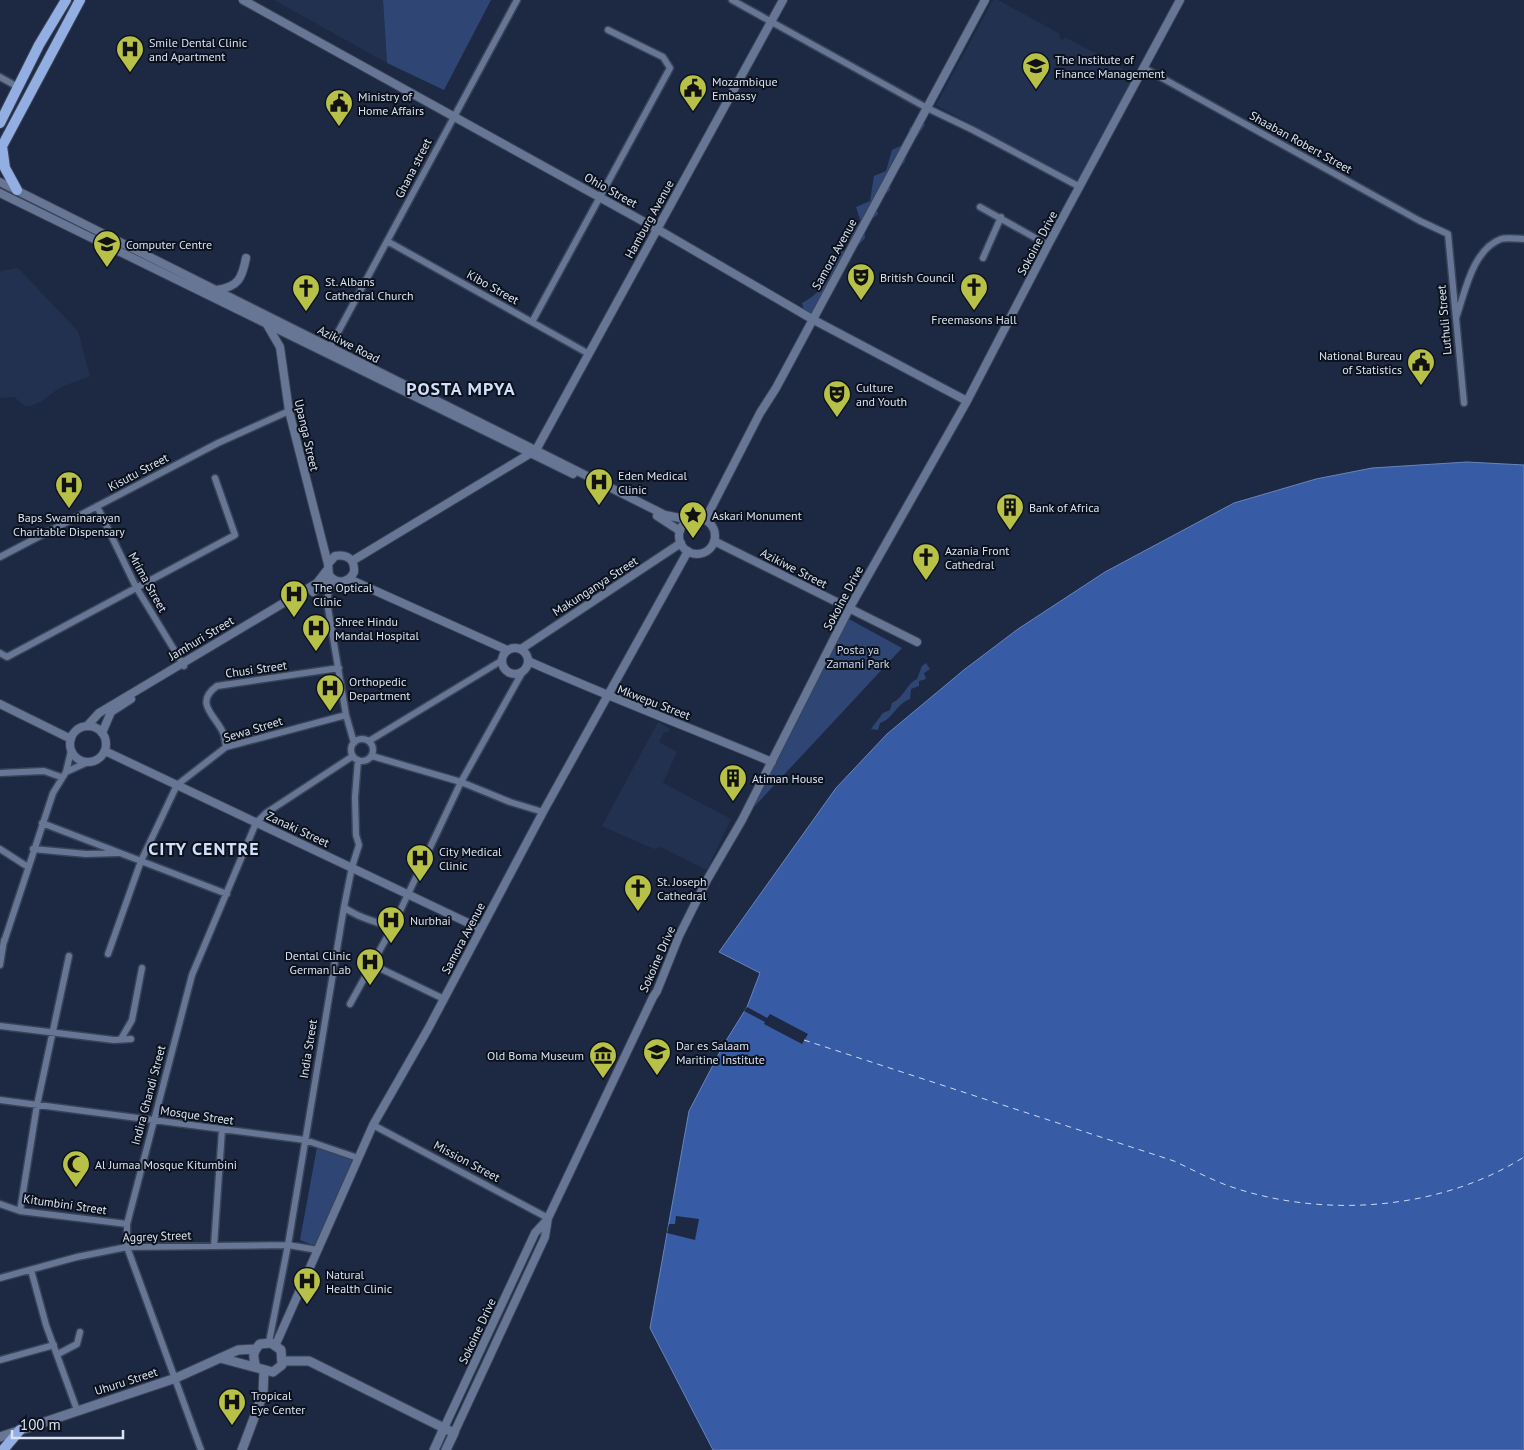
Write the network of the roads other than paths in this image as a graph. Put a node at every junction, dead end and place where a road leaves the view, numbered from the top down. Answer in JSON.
{"nodes":[{"id":1,"x":66,"y":0,"type":"edge"},
{"id":2,"x":80,"y":0,"type":"edge"},
{"id":3,"x":243,"y":0,"type":"edge"},
{"id":4,"x":517,"y":0,"type":"edge"},
{"id":5,"x":732,"y":0,"type":"edge"},
{"id":6,"x":783,"y":0,"type":"edge"},
{"id":7,"x":985,"y":0,"type":"edge"},
{"id":8,"x":1180,"y":0,"type":"edge"},
{"id":9,"x":771,"y":22,"type":"junction"},
{"id":10,"x":608,"y":30,"type":"dead end"},
{"id":11,"x":1144,"y":68,"type":"junction"},
{"id":12,"x":0,"y":77,"type":"edge"},
{"id":13,"x":18,"y":87,"type":"junction"},
{"id":14,"x":4,"y":105,"type":"edge"},
{"id":15,"x":927,"y":108,"type":"junction"},
{"id":16,"x":452,"y":117,"type":"junction"},
{"id":17,"x":0,"y":123,"type":"edge"},
{"id":18,"x":1,"y":148,"type":"edge"},
{"id":19,"x":0,"y":182,"type":"edge"},
{"id":20,"x":1080,"y":187,"type":"junction"},
{"id":21,"x":17,"y":190,"type":"junction"},
{"id":22,"x":0,"y":193,"type":"edge"},
{"id":23,"x":600,"y":197,"type":"junction"},
{"id":24,"x":980,"y":207,"type":"dead end"},
{"id":25,"x":1001,"y":217,"type":"junction"},
{"id":26,"x":657,"y":229,"type":"junction"},
{"id":27,"x":1448,"y":234,"type":"joint"},
{"id":28,"x":1524,"y":239,"type":"edge"},
{"id":29,"x":387,"y":241,"type":"junction"},
{"id":30,"x":1048,"y":245,"type":"junction"},
{"id":31,"x":246,"y":258,"type":"dead end"},
{"id":32,"x":982,"y":258,"type":"dead end"},
{"id":33,"x":216,"y":290,"type":"junction"},
{"id":34,"x":263,"y":313,"type":"junction"},
{"id":35,"x":812,"y":319,"type":"junction"},
{"id":36,"x":532,"y":322,"type":"junction"},
{"id":37,"x":1454,"y":322,"type":"junction"},
{"id":38,"x":266,"y":324,"type":"junction"},
{"id":39,"x":298,"y":339,"type":"junction"},
{"id":40,"x":280,"y":346,"type":"junction"},
{"id":41,"x":330,"y":347,"type":"junction"},
{"id":42,"x":588,"y":354,"type":"junction"},
{"id":43,"x":967,"y":401,"type":"junction"},
{"id":44,"x":1464,"y":403,"type":"dead end"},
{"id":45,"x":289,"y":411,"type":"junction"},
{"id":46,"x":534,"y":452,"type":"junction"},
{"id":47,"x":215,"y":478,"type":"dead end"},
{"id":48,"x":97,"y":506,"type":"junction"},
{"id":49,"x":690,"y":520,"type":"junction"},
{"id":50,"x":704,"y":520,"type":"junction"},
{"id":51,"x":680,"y":531,"type":"junction"},
{"id":52,"x":714,"y":541,"type":"junction"},
{"id":53,"x":681,"y":543,"type":"junction"},
{"id":54,"x":323,"y":546,"type":"junction"},
{"id":55,"x":688,"y":552,"type":"junction"},
{"id":56,"x":335,"y":556,"type":"junction"},
{"id":57,"x":0,"y":557,"type":"edge"},
{"id":58,"x":352,"y":561,"type":"junction"},
{"id":59,"x":328,"y":567,"type":"junction"},
{"id":60,"x":349,"y":579,"type":"junction"},
{"id":61,"x":333,"y":580,"type":"junction"},
{"id":62,"x":136,"y":588,"type":"junction"},
{"id":63,"x":849,"y":609,"type":"junction"},
{"id":64,"x":917,"y":642,"type":"dead end"},
{"id":65,"x":521,"y":649,"type":"junction"},
{"id":66,"x":507,"y":650,"type":"junction"},
{"id":67,"x":0,"y":653,"type":"edge"},
{"id":68,"x":501,"y":661,"type":"junction"},
{"id":69,"x":528,"y":661,"type":"junction"},
{"id":70,"x":183,"y":664,"type":"junction"},
{"id":71,"x":339,"y":668,"type":"junction"},
{"id":72,"x":523,"y":671,"type":"junction"},
{"id":73,"x":608,"y":697,"type":"junction"},
{"id":74,"x":0,"y":704,"type":"edge"},
{"id":75,"x":346,"y":715,"type":"junction"},
{"id":76,"x":87,"y":726,"type":"junction"},
{"id":77,"x":102,"y":732,"type":"junction"},
{"id":78,"x":71,"y":739,"type":"junction"},
{"id":79,"x":369,"y":741,"type":"junction"},
{"id":80,"x":354,"y":743,"type":"junction"},
{"id":81,"x":226,"y":747,"type":"junction"},
{"id":82,"x":71,"y":751,"type":"junction"},
{"id":83,"x":105,"y":751,"type":"junction"},
{"id":84,"x":372,"y":756,"type":"junction"},
{"id":85,"x":355,"y":758,"type":"junction"},
{"id":86,"x":88,"y":762,"type":"junction"},
{"id":87,"x":772,"y":762,"type":"junction"},
{"id":88,"x":0,"y":773,"type":"edge"},
{"id":89,"x":63,"y":775,"type":"junction"},
{"id":90,"x":461,"y":782,"type":"junction"},
{"id":91,"x":178,"y":785,"type":"junction"},
{"id":92,"x":543,"y":812,"type":"junction"},
{"id":93,"x":256,"y":822,"type":"junction"},
{"id":94,"x":42,"y":823,"type":"junction"},
{"id":95,"x":33,"y":849,"type":"junction"},
{"id":96,"x":0,"y":850,"type":"edge"},
{"id":97,"x":123,"y":853,"type":"junction"},
{"id":98,"x":141,"y":861,"type":"junction"},
{"id":99,"x":28,"y":867,"type":"junction"},
{"id":100,"x":352,"y":867,"type":"junction"},
{"id":101,"x":227,"y":894,"type":"junction"},
{"id":102,"x":406,"y":895,"type":"junction"},
{"id":103,"x":344,"y":907,"type":"junction"},
{"id":104,"x":392,"y":928,"type":"junction"},
{"id":105,"x":481,"y":929,"type":"junction"},
{"id":106,"x":108,"y":954,"type":"dead end"},
{"id":107,"x":69,"y":956,"type":"dead end"},
{"id":108,"x":371,"y":964,"type":"junction"},
{"id":109,"x":0,"y":965,"type":"edge"},
{"id":110,"x":142,"y":968,"type":"dead end"},
{"id":111,"x":444,"y":999,"type":"junction"},
{"id":112,"x":350,"y":1004,"type":"dead end"},
{"id":113,"x":0,"y":1026,"type":"edge"},
{"id":114,"x":53,"y":1031,"type":"junction"},
{"id":115,"x":121,"y":1039,"type":"junction"},
{"id":116,"x":131,"y":1039,"type":"dead end"},
{"id":117,"x":0,"y":1100,"type":"edge"},
{"id":118,"x":37,"y":1105,"type":"junction"},
{"id":119,"x":152,"y":1121,"type":"junction"},
{"id":120,"x":373,"y":1125,"type":"junction"},
{"id":121,"x":222,"y":1130,"type":"junction"},
{"id":122,"x":305,"y":1140,"type":"junction"},
{"id":123,"x":358,"y":1158,"type":"junction"},
{"id":124,"x":0,"y":1204,"type":"edge"},
{"id":125,"x":20,"y":1210,"type":"junction"},
{"id":126,"x":548,"y":1218,"type":"junction"},
{"id":127,"x":127,"y":1224,"type":"junction"},
{"id":128,"x":288,"y":1245,"type":"junction"},
{"id":129,"x":214,"y":1246,"type":"junction"},
{"id":130,"x":127,"y":1247,"type":"junction"},
{"id":131,"x":318,"y":1250,"type":"junction"},
{"id":132,"x":31,"y":1270,"type":"junction"},
{"id":133,"x":0,"y":1278,"type":"edge"},
{"id":134,"x":80,"y":1332,"type":"dead end"},
{"id":135,"x":272,"y":1343,"type":"junction"},
{"id":136,"x":54,"y":1345,"type":"junction"},
{"id":137,"x":255,"y":1349,"type":"junction"},
{"id":138,"x":58,"y":1354,"type":"junction"},
{"id":139,"x":220,"y":1358,"type":"junction"},
{"id":140,"x":0,"y":1360,"type":"edge"},
{"id":141,"x":284,"y":1361,"type":"junction"},
{"id":142,"x":264,"y":1370,"type":"junction"},
{"id":143,"x":176,"y":1378,"type":"junction"},
{"id":144,"x":77,"y":1410,"type":"junction"},
{"id":145,"x":444,"y":1428,"type":"junction"},
{"id":146,"x":20,"y":1430,"type":"junction"},
{"id":147,"x":454,"y":1433,"type":"junction"},
{"id":148,"x":1,"y":1436,"type":"edge"},
{"id":149,"x":3,"y":1450,"type":"edge"},
{"id":150,"x":201,"y":1450,"type":"edge"},
{"id":151,"x":242,"y":1450,"type":"edge"},
{"id":152,"x":434,"y":1450,"type":"edge"},
{"id":153,"x":446,"y":1450,"type":"edge"}],
"edges":[{"from":1,"to":13,"type":"highway"},
{"from":2,"to":18,"type":"highway"},
{"from":3,"to":16,"type":"street","name":"Ohio Street"},
{"from":4,"to":16,"type":"street","name":"Ghana street"},
{"from":5,"to":9,"type":"street"},
{"from":6,"to":9,"type":"street","name":"Hamburg Avenue"},
{"from":7,"to":15,"type":"street","name":"Samora Avenue"},
{"from":8,"to":11,"type":"street","name":"Sokoine Drive"},
{"from":9,"to":15,"type":"street"},
{"from":9,"to":26,"type":"street","name":"Hamburg Avenue"},
{"from":10,"to":23,"type":"street"},
{"from":11,"to":20,"type":"street","name":"Sokoine Drive"},
{"from":11,"to":27,"type":"street","name":"Shaaban Robert Street"},
{"from":12,"to":13,"type":"street"},
{"from":13,"to":14,"type":"highway"},
{"from":14,"to":17,"type":"highway"},
{"from":15,"to":20,"type":"street"},
{"from":15,"to":35,"type":"street","name":"Samora Avenue"},
{"from":16,"to":23,"type":"street","name":"Ohio Street"},
{"from":16,"to":29,"type":"street","name":"Ghana street"},
{"from":18,"to":21,"type":"highway"},
{"from":19,"to":21,"type":"street","name":"Azikiwe Road"},
{"from":20,"to":30,"type":"street","name":"Sokoine Drive"},
{"from":21,"to":33,"type":"street","name":"Azikiwe Road"},
{"from":22,"to":38,"type":"street","name":"Azikiwe Road"},
{"from":23,"to":26,"type":"street","name":"Ohio Street"},
{"from":23,"to":36,"type":"street"},
{"from":24,"to":25,"type":"street"},
{"from":25,"to":30,"type":"street"},
{"from":25,"to":32,"type":"street"},
{"from":26,"to":35,"type":"street","name":"Ohio Street"},
{"from":26,"to":42,"type":"street","name":"Hamburg Avenue"},
{"from":27,"to":37,"type":"street","name":"Luthuli Street"},
{"from":28,"to":37,"type":"street"},
{"from":29,"to":36,"type":"street","name":"Kibo Street"},
{"from":29,"to":41,"type":"street","name":"Ghana street"},
{"from":30,"to":43,"type":"street","name":"Sokoine Drive"},
{"from":31,"to":33,"type":"street"},
{"from":33,"to":34,"type":"street","name":"Azikiwe Road"},
{"from":34,"to":38,"type":"street","name":"Upanga Street"},
{"from":34,"to":41,"type":"street","name":"Azikiwe Road"},
{"from":35,"to":43,"type":"street","name":"Ohio Street"},
{"from":35,"to":50,"type":"street","name":"Samora Avenue"},
{"from":36,"to":42,"type":"street","name":"Kibo Street"},
{"from":37,"to":44,"type":"street","name":"Luthuli Street"},
{"from":38,"to":39,"type":"street","name":"Azikiwe Road"},
{"from":38,"to":40,"type":"street","name":"Upanga Street"},
{"from":39,"to":40,"type":"street"},
{"from":39,"to":46,"type":"street","name":"Azikiwe Road"},
{"from":40,"to":45,"type":"street","name":"Upanga Street"},
{"from":41,"to":46,"type":"street","name":"Azikiwe Road"},
{"from":42,"to":46,"type":"street","name":"Hamburg Avenue"},
{"from":43,"to":63,"type":"street","name":"Sokoine Drive"},
{"from":45,"to":48,"type":"street","name":"Kisutu Street"},
{"from":45,"to":54,"type":"street","name":"Upanga Street"},
{"from":46,"to":49,"type":"street","name":"Azikiwe Road"},
{"from":46,"to":51,"type":"street","name":"Azikiwe Road"},
{"from":46,"to":58,"type":"street"},
{"from":47,"to":62,"type":"street"},
{"from":48,"to":57,"type":"street","name":"Kisutu Street"},
{"from":48,"to":62,"type":"street","name":"Mrima Street"},
{"from":49,"to":50,"type":"street"},
{"from":49,"to":51,"type":"street"},
{"from":50,"to":52,"type":"street"},
{"from":51,"to":53,"type":"street"},
{"from":52,"to":55,"type":"street"},
{"from":52,"to":63,"type":"street","name":"Azikiwe Street"},
{"from":53,"to":55,"type":"street"},
{"from":53,"to":65,"type":"street","name":"Makunganya Street"},
{"from":54,"to":56,"type":"street"},
{"from":54,"to":59,"type":"street","name":"Upanga Street"},
{"from":55,"to":73,"type":"street","name":"Samora Avenue"},
{"from":56,"to":58,"type":"street"},
{"from":56,"to":59,"type":"street"},
{"from":58,"to":60,"type":"street"},
{"from":59,"to":61,"type":"street"},
{"from":59,"to":70,"type":"street","name":"Jamhuri Street"},
{"from":60,"to":61,"type":"street"},
{"from":60,"to":66,"type":"street"},
{"from":61,"to":70,"type":"street","name":"Jamhuri Street"},
{"from":61,"to":71,"type":"street"},
{"from":62,"to":67,"type":"street"},
{"from":62,"to":70,"type":"street","name":"Mrima Street"},
{"from":63,"to":64,"type":"street","name":"Azikiwe Street"},
{"from":63,"to":87,"type":"street","name":"Sokoine Drive"},
{"from":65,"to":66,"type":"street"},
{"from":65,"to":69,"type":"street"},
{"from":66,"to":68,"type":"street"},
{"from":68,"to":72,"type":"street"},
{"from":68,"to":79,"type":"street"},
{"from":69,"to":72,"type":"street"},
{"from":69,"to":73,"type":"street","name":"Mkwepu Street"},
{"from":70,"to":76,"type":"street","name":"Jamhuri Street"},
{"from":70,"to":77,"type":"street","name":"Jamhuri Street"},
{"from":71,"to":75,"type":"street"},
{"from":71,"to":81,"type":"street","name":"Chusi Street"},
{"from":72,"to":90,"type":"street"},
{"from":73,"to":87,"type":"street","name":"Mkwepu Street"},
{"from":73,"to":92,"type":"street","name":"Samora Avenue"},
{"from":74,"to":78,"type":"street"},
{"from":75,"to":80,"type":"street"},
{"from":75,"to":81,"type":"street","name":"Sewa Street"},
{"from":76,"to":77,"type":"street"},
{"from":76,"to":78,"type":"street"},
{"from":77,"to":83,"type":"street"},
{"from":78,"to":82,"type":"street"},
{"from":79,"to":80,"type":"street"},
{"from":79,"to":84,"type":"street"},
{"from":80,"to":85,"type":"street"},
{"from":81,"to":91,"type":"street","name":"Sewa Street"},
{"from":82,"to":86,"type":"street"},
{"from":82,"to":89,"type":"street"},
{"from":83,"to":86,"type":"street"},
{"from":83,"to":91,"type":"street","name":"Zanaki Street"},
{"from":84,"to":85,"type":"street"},
{"from":84,"to":90,"type":"street"},
{"from":85,"to":93,"type":"street"},
{"from":85,"to":100,"type":"street","name":"India Street"},
{"from":86,"to":89,"type":"street"},
{"from":87,"to":126,"type":"street","name":"Sokoine Drive"},
{"from":88,"to":89,"type":"street"},
{"from":89,"to":94,"type":"street"},
{"from":90,"to":92,"type":"street"},
{"from":90,"to":102,"type":"street"},
{"from":91,"to":93,"type":"street","name":"Zanaki Street"},
{"from":91,"to":98,"type":"street"},
{"from":92,"to":105,"type":"street","name":"Samora Avenue"},
{"from":93,"to":100,"type":"street","name":"Zanaki Street"},
{"from":93,"to":101,"type":"street","name":"Indira Ghandi Street"},
{"from":94,"to":95,"type":"street"},
{"from":94,"to":97,"type":"street"},
{"from":95,"to":97,"type":"street"},
{"from":95,"to":99,"type":"street"},
{"from":96,"to":99,"type":"street"},
{"from":97,"to":98,"type":"street"},
{"from":98,"to":101,"type":"street"},
{"from":98,"to":106,"type":"street"},
{"from":99,"to":109,"type":"street"},
{"from":100,"to":102,"type":"street","name":"Zanaki Street"},
{"from":100,"to":103,"type":"street","name":"India Street"},
{"from":101,"to":119,"type":"street","name":"Indira Ghandi Street"},
{"from":102,"to":104,"type":"street"},
{"from":102,"to":105,"type":"street","name":"Zanaki Street"},
{"from":103,"to":104,"type":"street"},
{"from":103,"to":122,"type":"street","name":"India Street"},
{"from":104,"to":108,"type":"street"},
{"from":105,"to":111,"type":"street","name":"Samora Avenue"},
{"from":107,"to":114,"type":"street"},
{"from":108,"to":111,"type":"street"},
{"from":108,"to":112,"type":"street"},
{"from":110,"to":115,"type":"street"},
{"from":111,"to":120,"type":"street","name":"Samora Avenue"},
{"from":113,"to":114,"type":"street"},
{"from":114,"to":115,"type":"street"},
{"from":114,"to":118,"type":"street"},
{"from":115,"to":116,"type":"street"},
{"from":117,"to":118,"type":"street","name":"Mosque Street"},
{"from":118,"to":119,"type":"street","name":"Mosque Street"},
{"from":118,"to":125,"type":"street"},
{"from":119,"to":121,"type":"street","name":"Mosque Street"},
{"from":119,"to":127,"type":"street","name":"Indira Ghandi Street"},
{"from":120,"to":123,"type":"street","name":"Samora Avenue"},
{"from":120,"to":126,"type":"street","name":"Mission Street"},
{"from":121,"to":122,"type":"street","name":"Mosque Street"},
{"from":121,"to":129,"type":"street"},
{"from":122,"to":123,"type":"street","name":"Mosque Street"},
{"from":122,"to":128,"type":"street","name":"India Street"},
{"from":123,"to":131,"type":"street","name":"Samora Avenue"},
{"from":124,"to":125,"type":"street","name":"Kitumbini Street"},
{"from":125,"to":127,"type":"street","name":"Kitumbini Street"},
{"from":126,"to":145,"type":"street","name":"Sokoine Drive"},
{"from":126,"to":147,"type":"street","name":"Sokoine Drive"},
{"from":127,"to":130,"type":"street","name":"Indira Ghandi Street"},
{"from":128,"to":129,"type":"street","name":"Aggrey Street"},
{"from":128,"to":131,"type":"street","name":"Aggrey Street"},
{"from":128,"to":135,"type":"street","name":"India Street"},
{"from":129,"to":130,"type":"street","name":"Aggrey Street"},
{"from":130,"to":132,"type":"street","name":"Aggrey Street"},
{"from":130,"to":143,"type":"street","name":"Indira Ghandi Street"},
{"from":131,"to":135,"type":"street","name":"Samora Avenue"},
{"from":132,"to":133,"type":"street","name":"Aggrey Street"},
{"from":132,"to":136,"type":"street"},
{"from":134,"to":138,"type":"street"},
{"from":135,"to":137,"type":"main road"},
{"from":135,"to":141,"type":"main road"},
{"from":136,"to":138,"type":"street"},
{"from":136,"to":140,"type":"street"},
{"from":137,"to":139,"type":"main road","name":"Uhuru Street"},
{"from":137,"to":142,"type":"main road"},
{"from":138,"to":144,"type":"street"},
{"from":139,"to":142,"type":"main road"},
{"from":139,"to":143,"type":"main road","name":"Uhuru Street"},
{"from":141,"to":142,"type":"main road"},
{"from":141,"to":145,"type":"main road"},
{"from":142,"to":151,"type":"main road"},
{"from":143,"to":144,"type":"main road","name":"Uhuru Street"},
{"from":143,"to":150,"type":"street","name":"Indira Ghandi Street"},
{"from":144,"to":146,"type":"main road","name":"Uhuru Street"},
{"from":145,"to":147,"type":"main road"},
{"from":145,"to":152,"type":"main road"},
{"from":146,"to":148,"type":"main road","name":"Uhuru Street"},
{"from":146,"to":149,"type":"highway"},
{"from":147,"to":153,"type":"main road"}]}
